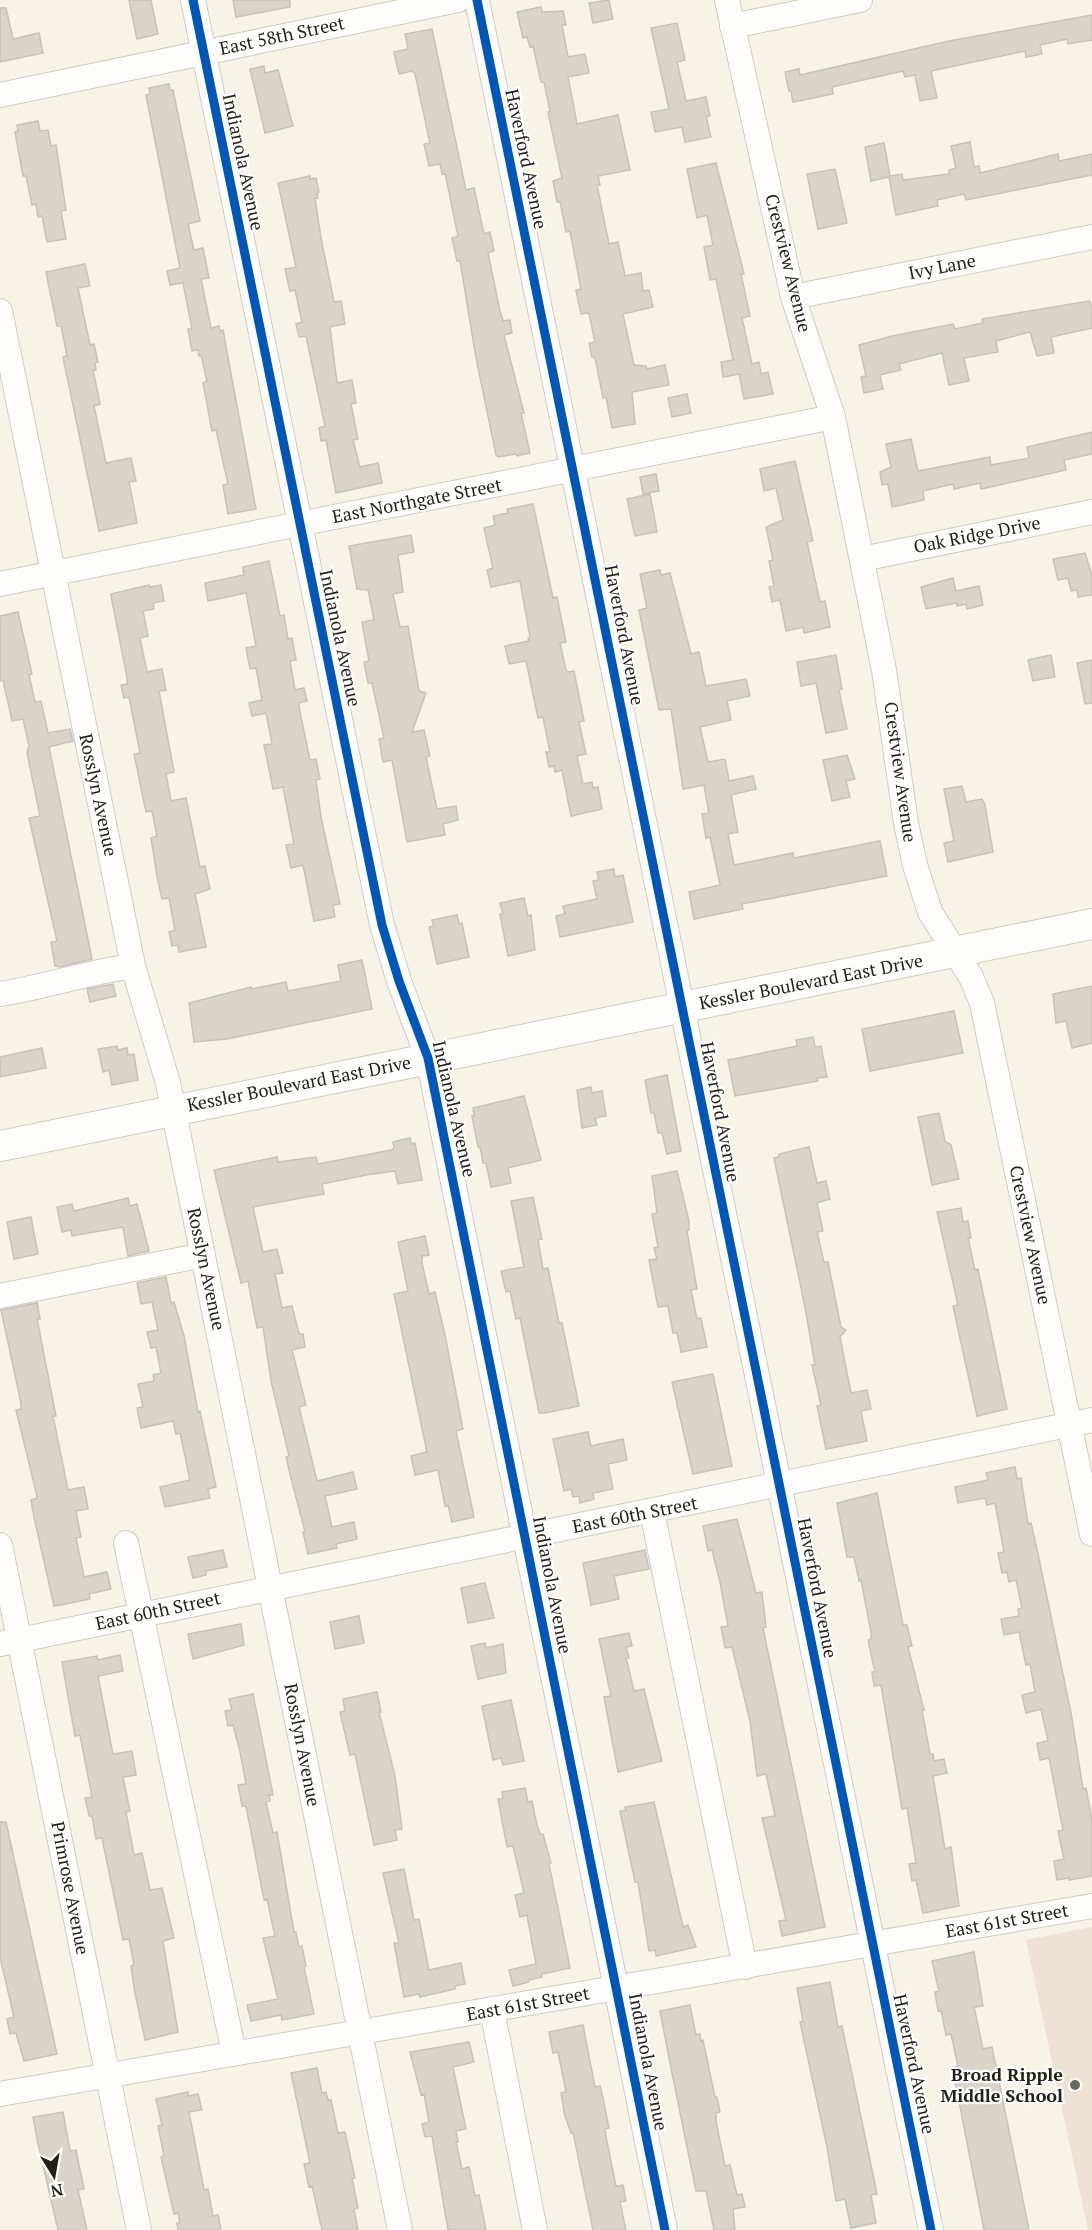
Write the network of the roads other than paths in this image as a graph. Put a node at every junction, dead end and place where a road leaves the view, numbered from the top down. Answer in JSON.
{"nodes":[{"id":1,"x":193,"y":0,"type":"edge"},
{"id":2,"x":458,"y":0,"type":"edge"},
{"id":3,"x":477,"y":0,"type":"edge"},
{"id":4,"x":727,"y":0,"type":"edge"},
{"id":5,"x":860,"y":0,"type":"edge"},
{"id":6,"x":732,"y":26,"type":"junction"},
{"id":7,"x":204,"y":52,"type":"junction"},
{"id":8,"x":0,"y":95,"type":"edge"},
{"id":9,"x":1092,"y":237,"type":"edge"},
{"id":10,"x":793,"y":297,"type":"junction"},
{"id":11,"x":0,"y":310,"type":"edge"},
{"id":12,"x":833,"y":417,"type":"junction"},
{"id":13,"x":573,"y":470,"type":"junction"},
{"id":14,"x":1092,"y":512,"type":"edge"},
{"id":15,"x":300,"y":524,"type":"junction"},
{"id":16,"x":862,"y":559,"type":"junction"},
{"id":17,"x":52,"y":574,"type":"junction"},
{"id":18,"x":0,"y":584,"type":"edge"},
{"id":19,"x":1092,"y":924,"type":"edge"},
{"id":20,"x":954,"y":952,"type":"junction"},
{"id":21,"x":133,"y":966,"type":"junction"},
{"id":22,"x":0,"y":994,"type":"edge"},
{"id":23,"x":682,"y":1008,"type":"junction"},
{"id":24,"x":428,"y":1059,"type":"junction"},
{"id":25,"x":173,"y":1110,"type":"junction"},
{"id":26,"x":0,"y":1146,"type":"edge"},
{"id":27,"x":203,"y":1255,"type":"junction"},
{"id":28,"x":0,"y":1296,"type":"edge"},
{"id":29,"x":1081,"y":1423,"type":"edge"},
{"id":30,"x":779,"y":1485,"type":"junction"},
{"id":31,"x":652,"y":1511,"type":"junction"},
{"id":32,"x":1092,"y":1534,"type":"edge"},
{"id":33,"x":525,"y":1536,"type":"junction"},
{"id":34,"x":126,"y":1543,"type":"dead end"},
{"id":35,"x":0,"y":1545,"type":"edge"},
{"id":36,"x":271,"y":1588,"type":"junction"},
{"id":37,"x":141,"y":1615,"type":"junction"},
{"id":38,"x":10,"y":1642,"type":"edge"},
{"id":39,"x":1092,"y":1906,"type":"edge"},
{"id":40,"x":873,"y":1946,"type":"junction"},
{"id":41,"x":745,"y":1967,"type":"junction"},
{"id":42,"x":616,"y":1989,"type":"junction"},
{"id":43,"x":492,"y":2010,"type":"junction"},
{"id":44,"x":360,"y":2032,"type":"junction"},
{"id":45,"x":234,"y":2053,"type":"junction"},
{"id":46,"x":108,"y":2074,"type":"junction"},
{"id":47,"x":0,"y":2094,"type":"edge"},
{"id":48,"x":139,"y":2230,"type":"edge"},
{"id":49,"x":400,"y":2230,"type":"edge"},
{"id":50,"x":535,"y":2230,"type":"edge"},
{"id":51,"x":665,"y":2230,"type":"edge"},
{"id":52,"x":931,"y":2230,"type":"edge"}],
"edges":[{"from":1,"to":7,"type":"street","name":"Indianola Avenue"},
{"from":2,"to":7,"type":"street","name":"East 58th Street"},
{"from":3,"to":13,"type":"street","name":"Haverford Avenue"},
{"from":4,"to":6,"type":"street","name":"Crestview Avenue"},
{"from":5,"to":6,"type":"street"},
{"from":6,"to":10,"type":"street","name":"Crestview Avenue"},
{"from":7,"to":8,"type":"street","name":"East 58th Street"},
{"from":7,"to":15,"type":"street","name":"Indianola Avenue"},
{"from":9,"to":10,"type":"street","name":"Ivy Lane"},
{"from":10,"to":12,"type":"street","name":"Crestview Avenue"},
{"from":11,"to":17,"type":"street","name":"Rosslyn Avenue"},
{"from":12,"to":13,"type":"street","name":"East Northgate Street"},
{"from":12,"to":16,"type":"street","name":"Crestview Avenue"},
{"from":13,"to":15,"type":"street","name":"East Northgate Street"},
{"from":13,"to":23,"type":"street","name":"Haverford Avenue"},
{"from":14,"to":16,"type":"street","name":"Oak Ridge Drive"},
{"from":15,"to":17,"type":"street","name":"East Northgate Street"},
{"from":15,"to":24,"type":"street","name":"Indianola Avenue"},
{"from":16,"to":20,"type":"street","name":"Crestview Avenue"},
{"from":17,"to":18,"type":"street","name":"East Northgate Street"},
{"from":17,"to":21,"type":"street","name":"Rosslyn Avenue"},
{"from":19,"to":20,"type":"main road","name":"Kessler Boulevard East Drive"},
{"from":20,"to":23,"type":"main road","name":"Kessler Boulevard East Drive"},
{"from":20,"to":29,"type":"street","name":"Crestview Avenue"},
{"from":21,"to":22,"type":"street"},
{"from":21,"to":25,"type":"street","name":"Rosslyn Avenue"},
{"from":23,"to":24,"type":"main road","name":"Kessler Boulevard East Drive"},
{"from":23,"to":30,"type":"street","name":"Haverford Avenue"},
{"from":24,"to":25,"type":"main road","name":"Kessler Boulevard East Drive"},
{"from":24,"to":33,"type":"street","name":"Indianola Avenue"},
{"from":25,"to":26,"type":"main road","name":"Kessler Boulevard East Drive"},
{"from":25,"to":27,"type":"street","name":"Rosslyn Avenue"},
{"from":27,"to":28,"type":"street"},
{"from":27,"to":36,"type":"street","name":"Rosslyn Avenue"},
{"from":29,"to":30,"type":"street","name":"East 60th Street"},
{"from":29,"to":32,"type":"street","name":"Crestview Avenue"},
{"from":30,"to":31,"type":"street","name":"East 60th Street"},
{"from":30,"to":40,"type":"street","name":"Haverford Avenue"},
{"from":31,"to":33,"type":"street","name":"East 60th Street"},
{"from":31,"to":41,"type":"street"},
{"from":33,"to":36,"type":"street","name":"East 60th Street"},
{"from":33,"to":42,"type":"street","name":"Indianola Avenue"},
{"from":34,"to":37,"type":"street"},
{"from":35,"to":38,"type":"street","name":"Primrose Avenue"},
{"from":36,"to":37,"type":"street","name":"East 60th Street"},
{"from":36,"to":44,"type":"street","name":"Rosslyn Avenue"},
{"from":37,"to":38,"type":"street","name":"East 60th Street"},
{"from":37,"to":45,"type":"street"},
{"from":38,"to":46,"type":"street","name":"Primrose Avenue"},
{"from":39,"to":40,"type":"street","name":"East 61st Street"},
{"from":40,"to":41,"type":"street","name":"East 61st Street"},
{"from":40,"to":52,"type":"street","name":"Haverford Avenue"},
{"from":41,"to":42,"type":"street","name":"East 61st Street"},
{"from":42,"to":43,"type":"street","name":"East 61st Street"},
{"from":42,"to":51,"type":"street","name":"Indianola Avenue"},
{"from":43,"to":44,"type":"street","name":"East 61st Street"},
{"from":43,"to":50,"type":"street"},
{"from":44,"to":45,"type":"street","name":"East 61st Street"},
{"from":44,"to":49,"type":"street","name":"Rosslyn Avenue"},
{"from":45,"to":46,"type":"street","name":"East 61st Street"},
{"from":46,"to":47,"type":"street","name":"East 61st Street"},
{"from":46,"to":48,"type":"street","name":"Primrose Avenue"}]}
